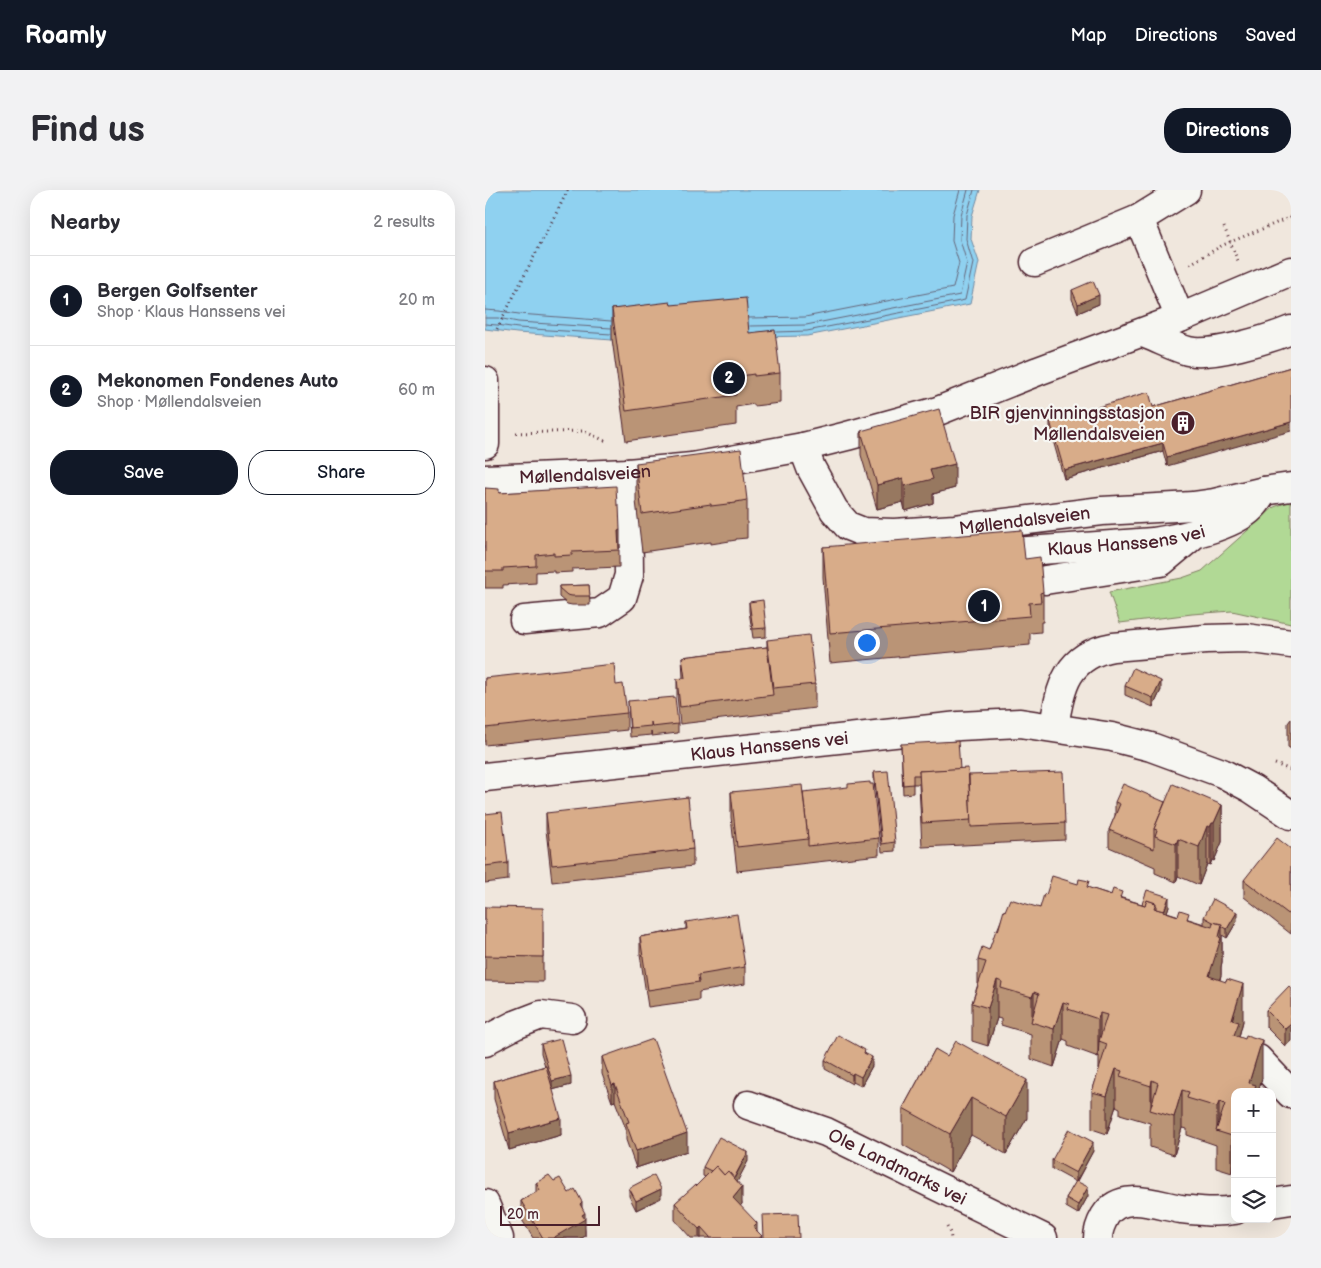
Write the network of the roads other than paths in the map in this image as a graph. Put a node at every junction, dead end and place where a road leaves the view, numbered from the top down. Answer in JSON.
{"nodes":[{"id":1,"x":1186,"y":190,"type":"edge"},
{"id":2,"x":1139,"y":219,"type":"junction"},
{"id":3,"x":1035,"y":262,"type":"dead end"},
{"id":4,"x":1291,"y":271,"type":"edge"},
{"id":5,"x":1180,"y":318,"type":"junction"},
{"id":6,"x":1145,"y":332,"type":"junction"},
{"id":7,"x":1286,"y":334,"type":"edge"},
{"id":8,"x":485,"y":381,"type":"edge"},
{"id":9,"x":485,"y":434,"type":"edge"},
{"id":10,"x":485,"y":444,"type":"edge"},
{"id":11,"x":803,"y":448,"type":"junction"},
{"id":12,"x":628,"y":473,"type":"junction"},
{"id":13,"x":485,"y":479,"type":"edge"},
{"id":14,"x":1291,"y":487,"type":"edge"},
{"id":15,"x":1264,"y":491,"type":"junction"},
{"id":16,"x":1197,"y":532,"type":"junction"},
{"id":17,"x":962,"y":556,"type":"edge"},
{"id":18,"x":1045,"y":580,"type":"dead end"},
{"id":19,"x":524,"y":620,"type":"dead end"},
{"id":20,"x":1291,"y":644,"type":"edge"},
{"id":21,"x":1054,"y":727,"type":"junction"},
{"id":22,"x":485,"y":777,"type":"edge"},
{"id":23,"x":1291,"y":815,"type":"edge"},
{"id":24,"x":572,"y":1018,"type":"dead end"},
{"id":25,"x":485,"y":1042,"type":"edge"},
{"id":26,"x":1257,"y":1059,"type":"edge"},
{"id":27,"x":1291,"y":1094,"type":"edge"},
{"id":28,"x":748,"y":1105,"type":"dead end"},
{"id":29,"x":1291,"y":1200,"type":"edge"},
{"id":30,"x":1276,"y":1202,"type":"edge"},
{"id":31,"x":485,"y":1204,"type":"edge"},
{"id":32,"x":1231,"y":1210,"type":"edge"},
{"id":33,"x":499,"y":1238,"type":"edge"},
{"id":34,"x":1043,"y":1238,"type":"edge"},
{"id":35,"x":1098,"y":1238,"type":"edge"}],
"edges":[{"from":1,"to":2,"type":"street"},
{"from":2,"to":3,"type":"street"},
{"from":2,"to":5,"type":"street"},
{"from":4,"to":5,"type":"street","name":"Møllendalsveien"},
{"from":5,"to":6,"type":"street","name":"Møllendalsveien"},
{"from":6,"to":7,"type":"street"},
{"from":6,"to":11,"type":"street","name":"Møllendalsveien"},
{"from":8,"to":9,"type":"street"},
{"from":9,"to":10,"type":"street"},
{"from":11,"to":12,"type":"street","name":"Møllendalsveien"},
{"from":11,"to":15,"type":"street","name":"Møllendalsveien"},
{"from":12,"to":13,"type":"street","name":"Møllendalsveien"},
{"from":12,"to":19,"type":"street"},
{"from":14,"to":15,"type":"street","name":"Møllendalsveien"},
{"from":15,"to":16,"type":"street","name":"Klaus Hanssens vei"},
{"from":16,"to":17,"type":"street","name":"Klaus Hanssens vei"},
{"from":16,"to":18,"type":"street"},
{"from":20,"to":21,"type":"street"},
{"from":21,"to":22,"type":"street","name":"Klaus Hanssens vei"},
{"from":21,"to":23,"type":"street","name":"Klaus Hanssens vei"},
{"from":24,"to":25,"type":"street"},
{"from":26,"to":27,"type":"street"},
{"from":28,"to":34,"type":"street","name":"Ole Landmarks vei"},
{"from":29,"to":30,"type":"street"},
{"from":31,"to":33,"type":"street"},
{"from":32,"to":35,"type":"street"}]}
